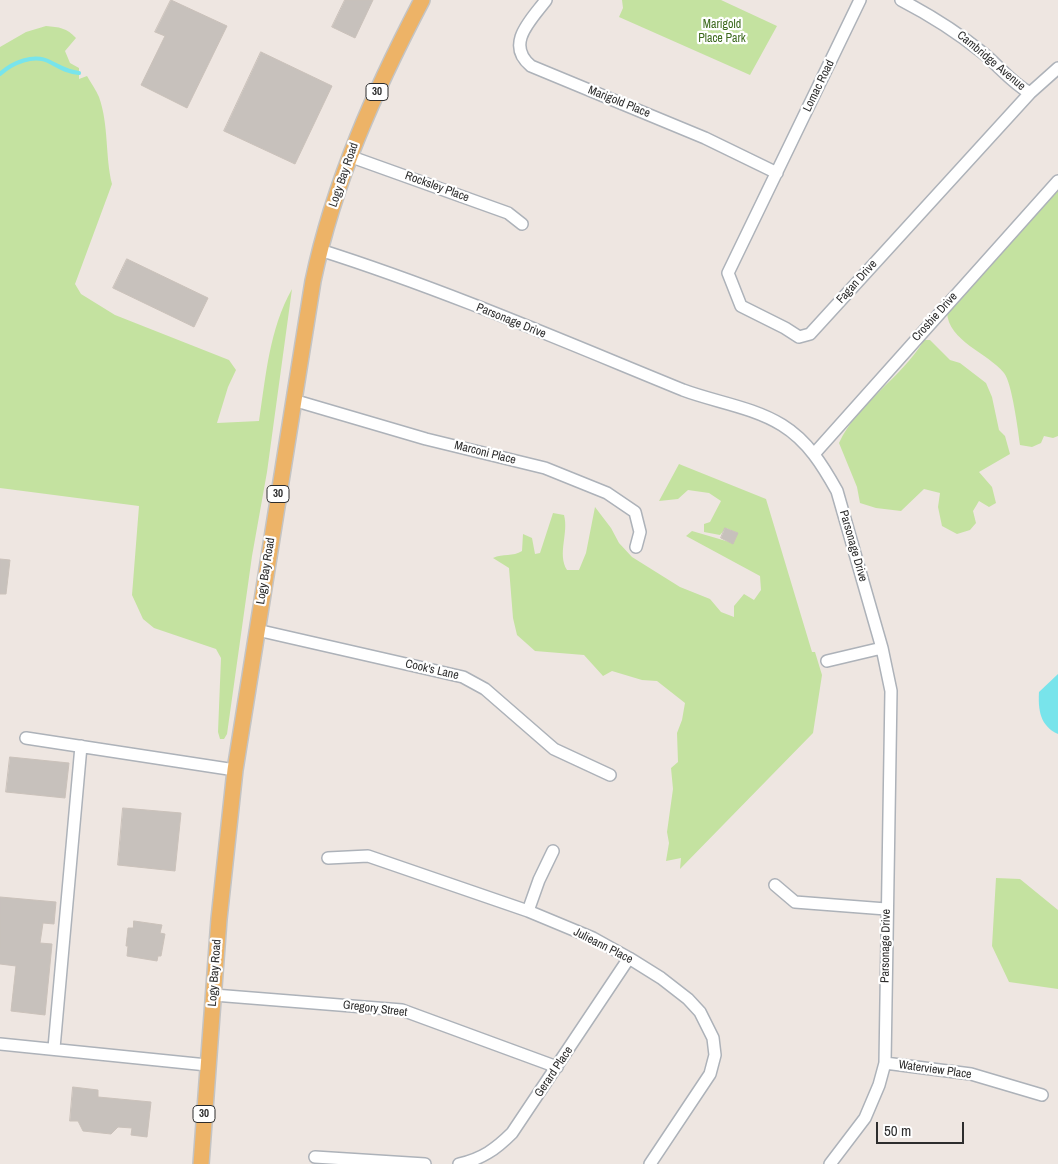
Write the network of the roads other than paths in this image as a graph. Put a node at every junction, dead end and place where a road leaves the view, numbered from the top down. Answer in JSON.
{"nodes":[{"id":1,"x":422,"y":0,"type":"edge"},
{"id":2,"x":546,"y":0,"type":"edge"},
{"id":3,"x":860,"y":0,"type":"edge"},
{"id":4,"x":901,"y":0,"type":"edge"},
{"id":5,"x":1058,"y":68,"type":"edge"},
{"id":6,"x":1030,"y":93,"type":"junction"},
{"id":7,"x":349,"y":156,"type":"junction"},
{"id":8,"x":777,"y":173,"type":"junction"},
{"id":9,"x":1058,"y":181,"type":"edge"},
{"id":10,"x":522,"y":224,"type":"dead end"},
{"id":11,"x":320,"y":250,"type":"junction"},
{"id":12,"x":293,"y":400,"type":"junction"},
{"id":13,"x":814,"y":454,"type":"junction"},
{"id":14,"x":636,"y":547,"type":"dead end"},
{"id":15,"x":256,"y":630,"type":"junction"},
{"id":16,"x":882,"y":648,"type":"junction"},
{"id":17,"x":827,"y":661,"type":"dead end"},
{"id":18,"x":26,"y":738,"type":"dead end"},
{"id":19,"x":82,"y":746,"type":"junction"},
{"id":20,"x":235,"y":770,"type":"junction"},
{"id":21,"x":610,"y":775,"type":"dead end"},
{"id":22,"x":553,"y":851,"type":"dead end"},
{"id":23,"x":328,"y":858,"type":"dead end"},
{"id":24,"x":775,"y":885,"type":"dead end"},
{"id":25,"x":886,"y":909,"type":"junction"},
{"id":26,"x":528,"y":911,"type":"junction"},
{"id":27,"x":629,"y":958,"type":"junction"},
{"id":28,"x":214,"y":995,"type":"junction"},
{"id":29,"x":0,"y":1044,"type":"edge"},
{"id":30,"x":54,"y":1048,"type":"junction"},
{"id":31,"x":885,"y":1063,"type":"junction"},
{"id":32,"x":207,"y":1064,"type":"junction"},
{"id":33,"x":556,"y":1067,"type":"junction"},
{"id":34,"x":1042,"y":1095,"type":"dead end"},
{"id":35,"x":315,"y":1157,"type":"dead end"},
{"id":36,"x":201,"y":1164,"type":"edge"},
{"id":37,"x":425,"y":1164,"type":"edge"},
{"id":38,"x":459,"y":1164,"type":"edge"},
{"id":39,"x":650,"y":1164,"type":"edge"},
{"id":40,"x":830,"y":1164,"type":"edge"}],
"edges":[{"from":1,"to":7,"type":"main road","name":"Logy Bay Road","number":"30"},
{"from":2,"to":8,"type":"street","name":"Marigold Place"},
{"from":3,"to":8,"type":"street","name":"Lomac Road"},
{"from":4,"to":6,"type":"street","name":"Cambridge Avenue"},
{"from":5,"to":6,"type":"street","name":"Fagan Drive"},
{"from":6,"to":8,"type":"street","name":"Fagan Drive"},
{"from":7,"to":10,"type":"street","name":"Rocksley Place"},
{"from":7,"to":11,"type":"main road","name":"Logy Bay Road","number":"30"},
{"from":9,"to":13,"type":"street","name":"Crosbie Drive"},
{"from":11,"to":12,"type":"main road","name":"Logy Bay Road","number":"30"},
{"from":11,"to":13,"type":"street","name":"Parsonage Drive"},
{"from":12,"to":14,"type":"street","name":"Marconi Place"},
{"from":12,"to":15,"type":"main road","name":"Logy Bay Road","number":"30"},
{"from":13,"to":16,"type":"street","name":"Parsonage Drive"},
{"from":15,"to":20,"type":"main road","name":"Logy Bay Road","number":"30"},
{"from":15,"to":21,"type":"street","name":"Cook's Lane"},
{"from":16,"to":17,"type":"street"},
{"from":16,"to":25,"type":"street","name":"Parsonage Drive"},
{"from":18,"to":19,"type":"street"},
{"from":19,"to":20,"type":"street"},
{"from":19,"to":30,"type":"street"},
{"from":20,"to":28,"type":"main road","name":"Logy Bay Road","number":"30"},
{"from":22,"to":26,"type":"street"},
{"from":23,"to":26,"type":"street","name":"Julieann Place"},
{"from":24,"to":25,"type":"street"},
{"from":25,"to":31,"type":"street","name":"Parsonage Drive"},
{"from":26,"to":27,"type":"street","name":"Julieann Place"},
{"from":27,"to":33,"type":"street","name":"Gerard Place"},
{"from":27,"to":39,"type":"street","name":"Julieann Place"},
{"from":28,"to":32,"type":"main road","name":"Logy Bay Road","number":"30"},
{"from":28,"to":33,"type":"street","name":"Gregory Street"},
{"from":29,"to":30,"type":"street"},
{"from":30,"to":32,"type":"street"},
{"from":31,"to":34,"type":"street","name":"Waterview Place"},
{"from":31,"to":40,"type":"street","name":"Parsonage Drive"},
{"from":32,"to":36,"type":"main road","name":"Logy Bay Road","number":"30"},
{"from":33,"to":38,"type":"street","name":"Gerard Place"},
{"from":35,"to":37,"type":"street"}]}
